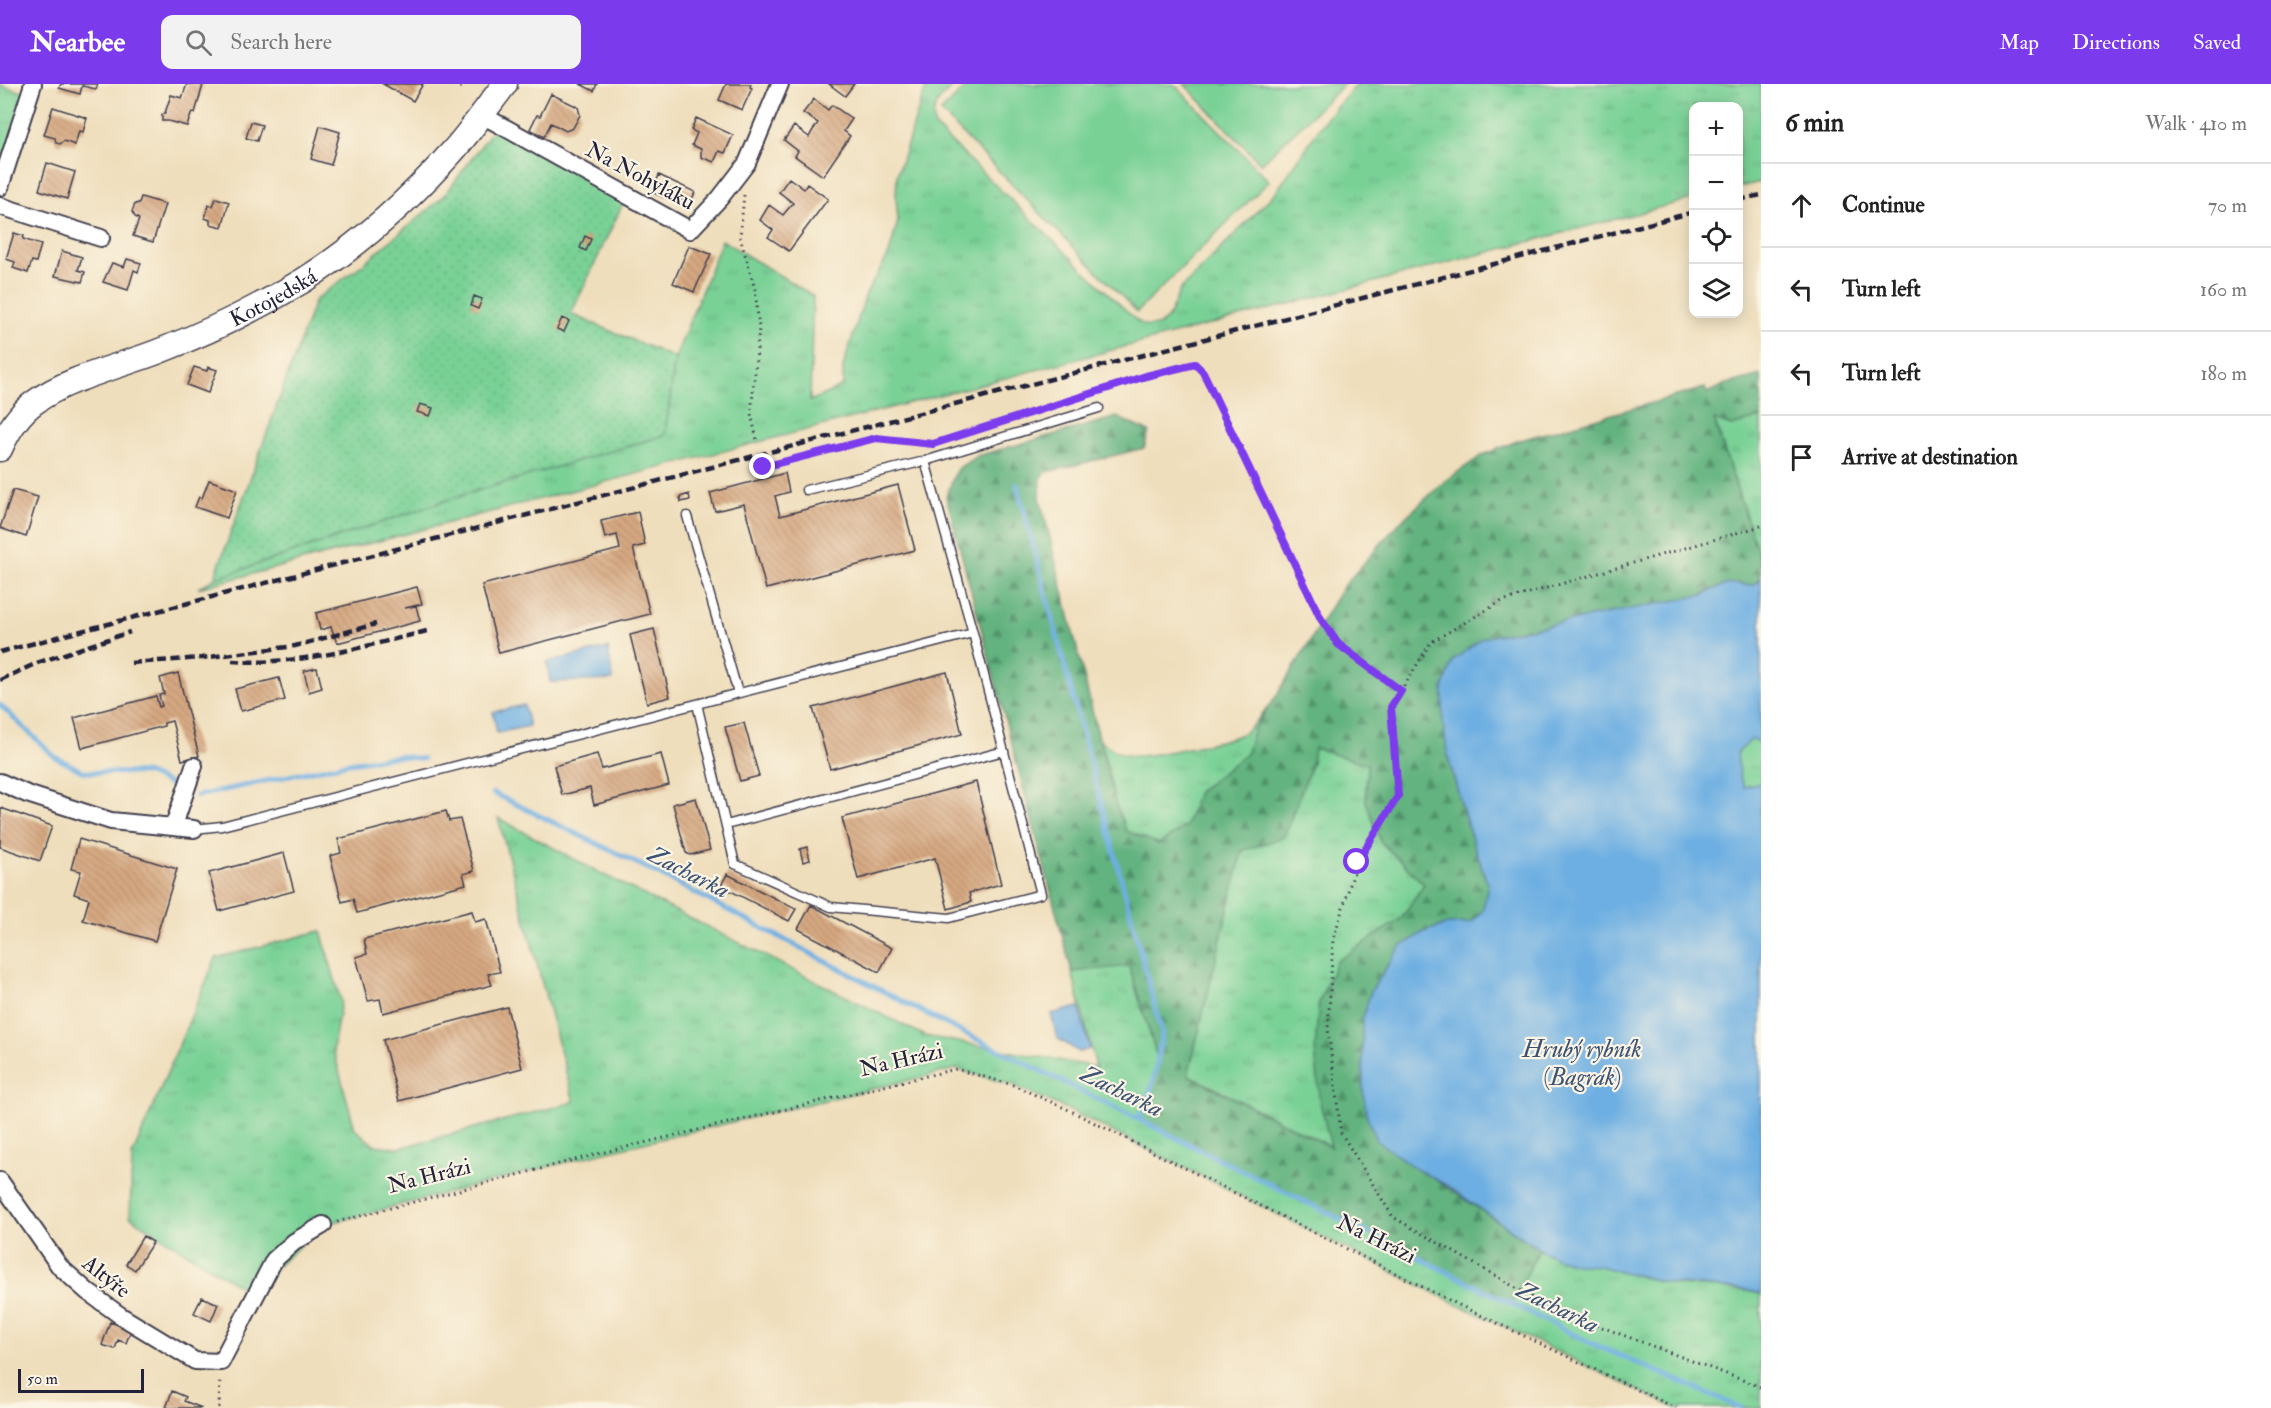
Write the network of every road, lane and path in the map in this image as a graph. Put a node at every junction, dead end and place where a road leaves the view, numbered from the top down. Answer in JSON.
{"nodes":[{"id":1,"x":33,"y":84,"type":"edge"},
{"id":2,"x":463,"y":84,"type":"edge"},
{"id":3,"x":505,"y":84,"type":"edge"},
{"id":4,"x":780,"y":84,"type":"edge"},
{"id":5,"x":460,"y":88,"type":"dead end"},
{"id":6,"x":482,"y":115,"type":"junction"},
{"id":7,"x":747,"y":163,"type":"junction"},
{"id":8,"x":0,"y":187,"type":"edge"},
{"id":9,"x":0,"y":206,"type":"edge"},
{"id":10,"x":101,"y":238,"type":"dead end"},
{"id":11,"x":1100,"y":408,"type":"dead end"},
{"id":12,"x":967,"y":433,"type":"dead end"},
{"id":13,"x":757,"y":440,"type":"dead end"},
{"id":14,"x":945,"y":441,"type":"dead end"},
{"id":15,"x":0,"y":449,"type":"edge"},
{"id":16,"x":926,"y":462,"type":"junction"},
{"id":17,"x":763,"y":467,"type":"dead end"},
{"id":18,"x":806,"y":490,"type":"dead end"},
{"id":19,"x":687,"y":516,"type":"dead end"},
{"id":20,"x":1761,"y":526,"type":"edge"},
{"id":21,"x":973,"y":633,"type":"junction"},
{"id":22,"x":1401,"y":691,"type":"junction"},
{"id":23,"x":738,"y":693,"type":"junction"},
{"id":24,"x":697,"y":704,"type":"junction"},
{"id":25,"x":1004,"y":751,"type":"junction"},
{"id":26,"x":194,"y":766,"type":"dead end"},
{"id":27,"x":0,"y":782,"type":"edge"},
{"id":28,"x":174,"y":825,"type":"junction"},
{"id":29,"x":726,"y":825,"type":"junction"},
{"id":30,"x":194,"y":829,"type":"joint"},
{"id":31,"x":0,"y":1181,"type":"edge"},
{"id":32,"x":323,"y":1225,"type":"joint"},
{"id":33,"x":221,"y":1362,"type":"junction"},
{"id":34,"x":1761,"y":1387,"type":"edge"},
{"id":35,"x":219,"y":1408,"type":"edge"},
{"id":36,"x":1677,"y":1408,"type":"edge"}],
"edges":[{"from":1,"to":8,"type":"street"},
{"from":2,"to":5,"type":"path"},
{"from":3,"to":6,"type":"main road","name":"Kotojedská"},
{"from":4,"to":7,"type":"street","name":"Na Nohyláku"},
{"from":6,"to":7,"type":"street","name":"Na Nohyláku"},
{"from":6,"to":15,"type":"main road","name":"Kotojedská"},
{"from":7,"to":13,"type":"path"},
{"from":9,"to":10,"type":"street"},
{"from":11,"to":16,"type":"lane"},
{"from":12,"to":22,"type":"path"},
{"from":14,"to":17,"type":"path"},
{"from":16,"to":18,"type":"lane"},
{"from":16,"to":21,"type":"lane"},
{"from":19,"to":23,"type":"lane"},
{"from":20,"to":22,"type":"path"},
{"from":21,"to":23,"type":"lane"},
{"from":21,"to":25,"type":"lane"},
{"from":22,"to":34,"type":"path"},
{"from":23,"to":24,"type":"lane"},
{"from":24,"to":29,"type":"lane"},
{"from":24,"to":30,"type":"lane"},
{"from":25,"to":29,"type":"lane"},
{"from":25,"to":29,"type":"lane"},
{"from":26,"to":28,"type":"street"},
{"from":27,"to":28,"type":"street"},
{"from":28,"to":30,"type":"street"},
{"from":31,"to":33,"type":"street","name":"Altýře"},
{"from":32,"to":33,"type":"street"},
{"from":32,"to":36,"type":"path","name":"Na Hrázi"},
{"from":33,"to":35,"type":"path"}]}
